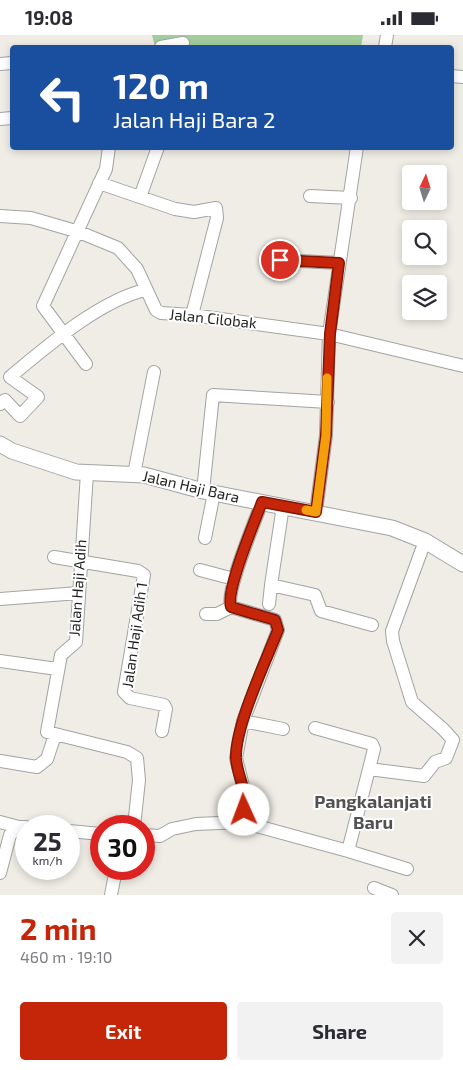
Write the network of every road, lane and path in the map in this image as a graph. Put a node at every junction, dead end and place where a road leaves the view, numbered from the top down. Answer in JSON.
{"nodes":[{"id":1,"x":183,"y":43,"type":"dead end"},
{"id":2,"x":172,"y":45,"type":"edge"},
{"id":3,"x":109,"y":150,"type":"edge"},
{"id":4,"x":157,"y":150,"type":"edge"},
{"id":5,"x":357,"y":150,"type":"edge"},
{"id":6,"x":99,"y":183,"type":"junction"},
{"id":7,"x":310,"y":196,"type":"dead end"},
{"id":8,"x":140,"y":197,"type":"junction"},
{"id":9,"x":351,"y":197,"type":"junction"},
{"id":10,"x":0,"y":216,"type":"edge"},
{"id":11,"x":79,"y":232,"type":"junction"},
{"id":12,"x":280,"y":260,"type":"dead end"},
{"id":13,"x":339,"y":263,"type":"junction"},
{"id":14,"x":146,"y":290,"type":"junction"},
{"id":15,"x":192,"y":315,"type":"junction"},
{"id":16,"x":63,"y":333,"type":"junction"},
{"id":17,"x":330,"y":334,"type":"junction"},
{"id":18,"x":86,"y":364,"type":"dead end"},
{"id":19,"x":463,"y":366,"type":"edge"},
{"id":20,"x":154,"y":372,"type":"dead end"},
{"id":21,"x":328,"y":402,"type":"junction"},
{"id":22,"x":0,"y":404,"type":"edge"},
{"id":23,"x":0,"y":444,"type":"edge"},
{"id":24,"x":87,"y":473,"type":"junction"},
{"id":25,"x":134,"y":474,"type":"junction"},
{"id":26,"x":209,"y":492,"type":"junction"},
{"id":27,"x":262,"y":502,"type":"junction"},
{"id":28,"x":283,"y":506,"type":"junction"},
{"id":29,"x":316,"y":512,"type":"junction"},
{"id":30,"x":205,"y":538,"type":"dead end"},
{"id":31,"x":425,"y":541,"type":"junction"},
{"id":32,"x":54,"y":557,"type":"dead end"},
{"id":33,"x":80,"y":563,"type":"junction"},
{"id":34,"x":463,"y":564,"type":"edge"},
{"id":35,"x":200,"y":570,"type":"dead end"},
{"id":36,"x":234,"y":579,"type":"junction"},
{"id":37,"x":271,"y":585,"type":"junction"},
{"id":38,"x":79,"y":593,"type":"junction"},
{"id":39,"x":0,"y":599,"type":"edge"},
{"id":40,"x":269,"y":604,"type":"dead end"},
{"id":41,"x":231,"y":607,"type":"junction"},
{"id":42,"x":206,"y":614,"type":"dead end"},
{"id":43,"x":372,"y":625,"type":"dead end"},
{"id":44,"x":0,"y":661,"type":"edge"},
{"id":45,"x":56,"y":669,"type":"junction"},
{"id":46,"x":243,"y":721,"type":"junction"},
{"id":47,"x":315,"y":727,"type":"dead end"},
{"id":48,"x":284,"y":729,"type":"dead end"},
{"id":49,"x":162,"y":731,"type":"dead end"},
{"id":50,"x":55,"y":735,"type":"junction"},
{"id":51,"x":458,"y":742,"type":"edge"},
{"id":52,"x":0,"y":761,"type":"edge"},
{"id":53,"x":369,"y":769,"type":"junction"},
{"id":54,"x":135,"y":815,"type":"edge"},
{"id":55,"x":242,"y":822,"type":"junction"},
{"id":56,"x":0,"y":823,"type":"edge"},
{"id":57,"x":15,"y":826,"type":"edge"},
{"id":58,"x":15,"y":832,"type":"edge"},
{"id":59,"x":155,"y":835,"type":"edge"},
{"id":60,"x":348,"y":851,"type":"junction"},
{"id":61,"x":407,"y":869,"type":"dead end"},
{"id":62,"x":0,"y":873,"type":"edge"},
{"id":63,"x":114,"y":880,"type":"edge"},
{"id":64,"x":374,"y":888,"type":"dead end"},
{"id":65,"x":111,"y":895,"type":"edge"},
{"id":66,"x":392,"y":895,"type":"edge"}],
"edges":[{"from":1,"to":2,"type":"street"},
{"from":3,"to":6,"type":"street"},
{"from":4,"to":8,"type":"street"},
{"from":5,"to":9,"type":"street"},
{"from":6,"to":8,"type":"street"},
{"from":6,"to":11,"type":"street"},
{"from":7,"to":9,"type":"street"},
{"from":8,"to":15,"type":"street"},
{"from":9,"to":13,"type":"street"},
{"from":10,"to":11,"type":"street","name":"Jalan Cilobak"},
{"from":11,"to":14,"type":"street","name":"Jalan Cilobak"},
{"from":11,"to":16,"type":"street"},
{"from":12,"to":13,"type":"street"},
{"from":13,"to":17,"type":"street"},
{"from":14,"to":15,"type":"street","name":"Jalan Cilobak"},
{"from":14,"to":16,"type":"street"},
{"from":15,"to":17,"type":"street","name":"Jalan Cilobak"},
{"from":16,"to":18,"type":"street"},
{"from":16,"to":22,"type":"street"},
{"from":17,"to":19,"type":"street","name":"Jalan Cilobak"},
{"from":17,"to":21,"type":"street"},
{"from":20,"to":25,"type":"street"},
{"from":21,"to":26,"type":"street"},
{"from":21,"to":29,"type":"street"},
{"from":23,"to":24,"type":"street","name":"Jalan Haji Bara"},
{"from":24,"to":25,"type":"street","name":"Jalan Haji Bara"},
{"from":24,"to":33,"type":"street","name":"Jalan Haji Adih"},
{"from":25,"to":26,"type":"street","name":"Jalan Haji Bara"},
{"from":26,"to":27,"type":"street","name":"Jalan Haji Bara"},
{"from":26,"to":30,"type":"street"},
{"from":27,"to":28,"type":"street","name":"Jalan Haji Bara"},
{"from":27,"to":36,"type":"street"},
{"from":28,"to":29,"type":"street","name":"Jalan Haji Bara"},
{"from":28,"to":37,"type":"street"},
{"from":29,"to":31,"type":"street","name":"Jalan Haji Bara"},
{"from":31,"to":34,"type":"street","name":"Jalan Haji Bara"},
{"from":31,"to":51,"type":"street"},
{"from":32,"to":33,"type":"street"},
{"from":33,"to":38,"type":"street","name":"Jalan Haji Adih"},
{"from":33,"to":49,"type":"street","name":"Jalan Haji Adih 1"},
{"from":35,"to":36,"type":"street"},
{"from":36,"to":41,"type":"street"},
{"from":37,"to":40,"type":"street"},
{"from":37,"to":43,"type":"street"},
{"from":38,"to":39,"type":"street"},
{"from":38,"to":45,"type":"street","name":"Jalan Haji Adih"},
{"from":41,"to":42,"type":"street"},
{"from":41,"to":46,"type":"street"},
{"from":44,"to":45,"type":"street"},
{"from":45,"to":50,"type":"street","name":"Jalan Haji Adih"},
{"from":46,"to":48,"type":"street"},
{"from":46,"to":55,"type":"street"},
{"from":47,"to":53,"type":"street"},
{"from":50,"to":52,"type":"street"},
{"from":50,"to":54,"type":"street"},
{"from":51,"to":53,"type":"street"},
{"from":53,"to":60,"type":"street"},
{"from":55,"to":59,"type":"street"},
{"from":55,"to":60,"type":"street"},
{"from":56,"to":57,"type":"street"},
{"from":58,"to":62,"type":"street"},
{"from":60,"to":61,"type":"street"},
{"from":63,"to":65,"type":"street"},
{"from":64,"to":66,"type":"street"}]}
